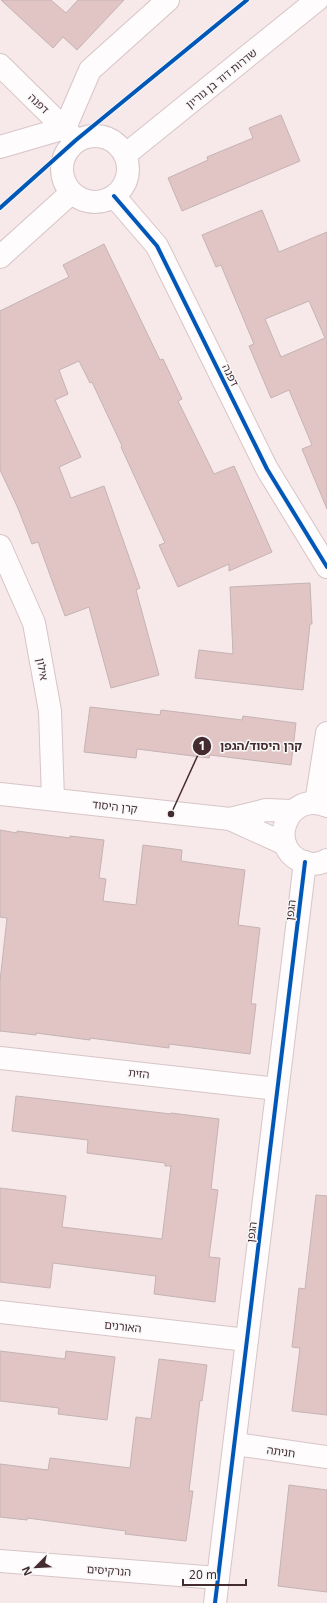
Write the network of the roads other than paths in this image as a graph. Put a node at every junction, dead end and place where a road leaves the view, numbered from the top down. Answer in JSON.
{"nodes":[{"id":1,"x":168,"y":0,"type":"edge"},
{"id":2,"x":317,"y":0,"type":"edge"},
{"id":3,"x":0,"y":65,"type":"edge"},
{"id":4,"x":71,"y":135,"type":"junction"},
{"id":5,"x":0,"y":146,"type":"edge"},
{"id":6,"x":125,"y":155,"type":"junction"},
{"id":7,"x":71,"y":192,"type":"junction"},
{"id":8,"x":114,"y":196,"type":"junction"},
{"id":9,"x":0,"y":257,"type":"edge"},
{"id":10,"x":0,"y":546,"type":"edge"},
{"id":11,"x":327,"y":567,"type":"edge"},
{"id":12,"x":327,"y":733,"type":"edge"},
{"id":13,"x":0,"y":794,"type":"edge"},
{"id":14,"x":53,"y":799,"type":"junction"},
{"id":15,"x":322,"y":805,"type":"edge"},
{"id":16,"x":293,"y":811,"type":"junction"},
{"id":17,"x":230,"y":819,"type":"junction"},
{"id":18,"x":285,"y":844,"type":"junction"},
{"id":19,"x":327,"y":860,"type":"edge"},
{"id":20,"x":305,"y":862,"type":"junction"},
{"id":21,"x":0,"y":1058,"type":"edge"},
{"id":22,"x":277,"y":1089,"type":"junction"},
{"id":23,"x":0,"y":1312,"type":"edge"},
{"id":24,"x":247,"y":1340,"type":"junction"},
{"id":25,"x":235,"y":1444,"type":"junction"},
{"id":26,"x":327,"y":1457,"type":"edge"},
{"id":27,"x":0,"y":1561,"type":"edge"},
{"id":28,"x":218,"y":1578,"type":"junction"},
{"id":29,"x":215,"y":1603,"type":"edge"}],
"edges":[{"from":1,"to":4,"type":"street"},
{"from":2,"to":6,"type":"street","name":"שדרות דוד בן גוריון"},
{"from":3,"to":4,"type":"street","name":"דפנה"},
{"from":4,"to":5,"type":"street"},
{"from":4,"to":6,"type":"street"},
{"from":4,"to":7,"type":"street"},
{"from":6,"to":8,"type":"street"},
{"from":7,"to":8,"type":"street"},
{"from":7,"to":9,"type":"street"},
{"from":8,"to":11,"type":"street","name":"דפנה"},
{"from":10,"to":14,"type":"street","name":"אילון"},
{"from":12,"to":15,"type":"street"},
{"from":13,"to":14,"type":"street","name":"קרן היסוד"},
{"from":14,"to":17,"type":"street","name":"קרן היסוד"},
{"from":15,"to":16,"type":"street"},
{"from":16,"to":17,"type":"street","name":"קרן היסוד"},
{"from":16,"to":18,"type":"street"},
{"from":17,"to":18,"type":"street","name":"קרן היסוד"},
{"from":18,"to":20,"type":"street"},
{"from":19,"to":20,"type":"street"},
{"from":20,"to":22,"type":"street","name":"הגפן"},
{"from":21,"to":22,"type":"street","name":"הזית"},
{"from":22,"to":24,"type":"street","name":"הגפן"},
{"from":23,"to":24,"type":"street","name":"האורנים"},
{"from":24,"to":25,"type":"street","name":"הגפן"},
{"from":25,"to":26,"type":"street","name":"חניתה"},
{"from":25,"to":28,"type":"street","name":"הגפן"},
{"from":27,"to":28,"type":"street","name":"הנרקיסים"},
{"from":28,"to":29,"type":"street","name":"הגפן"}]}
